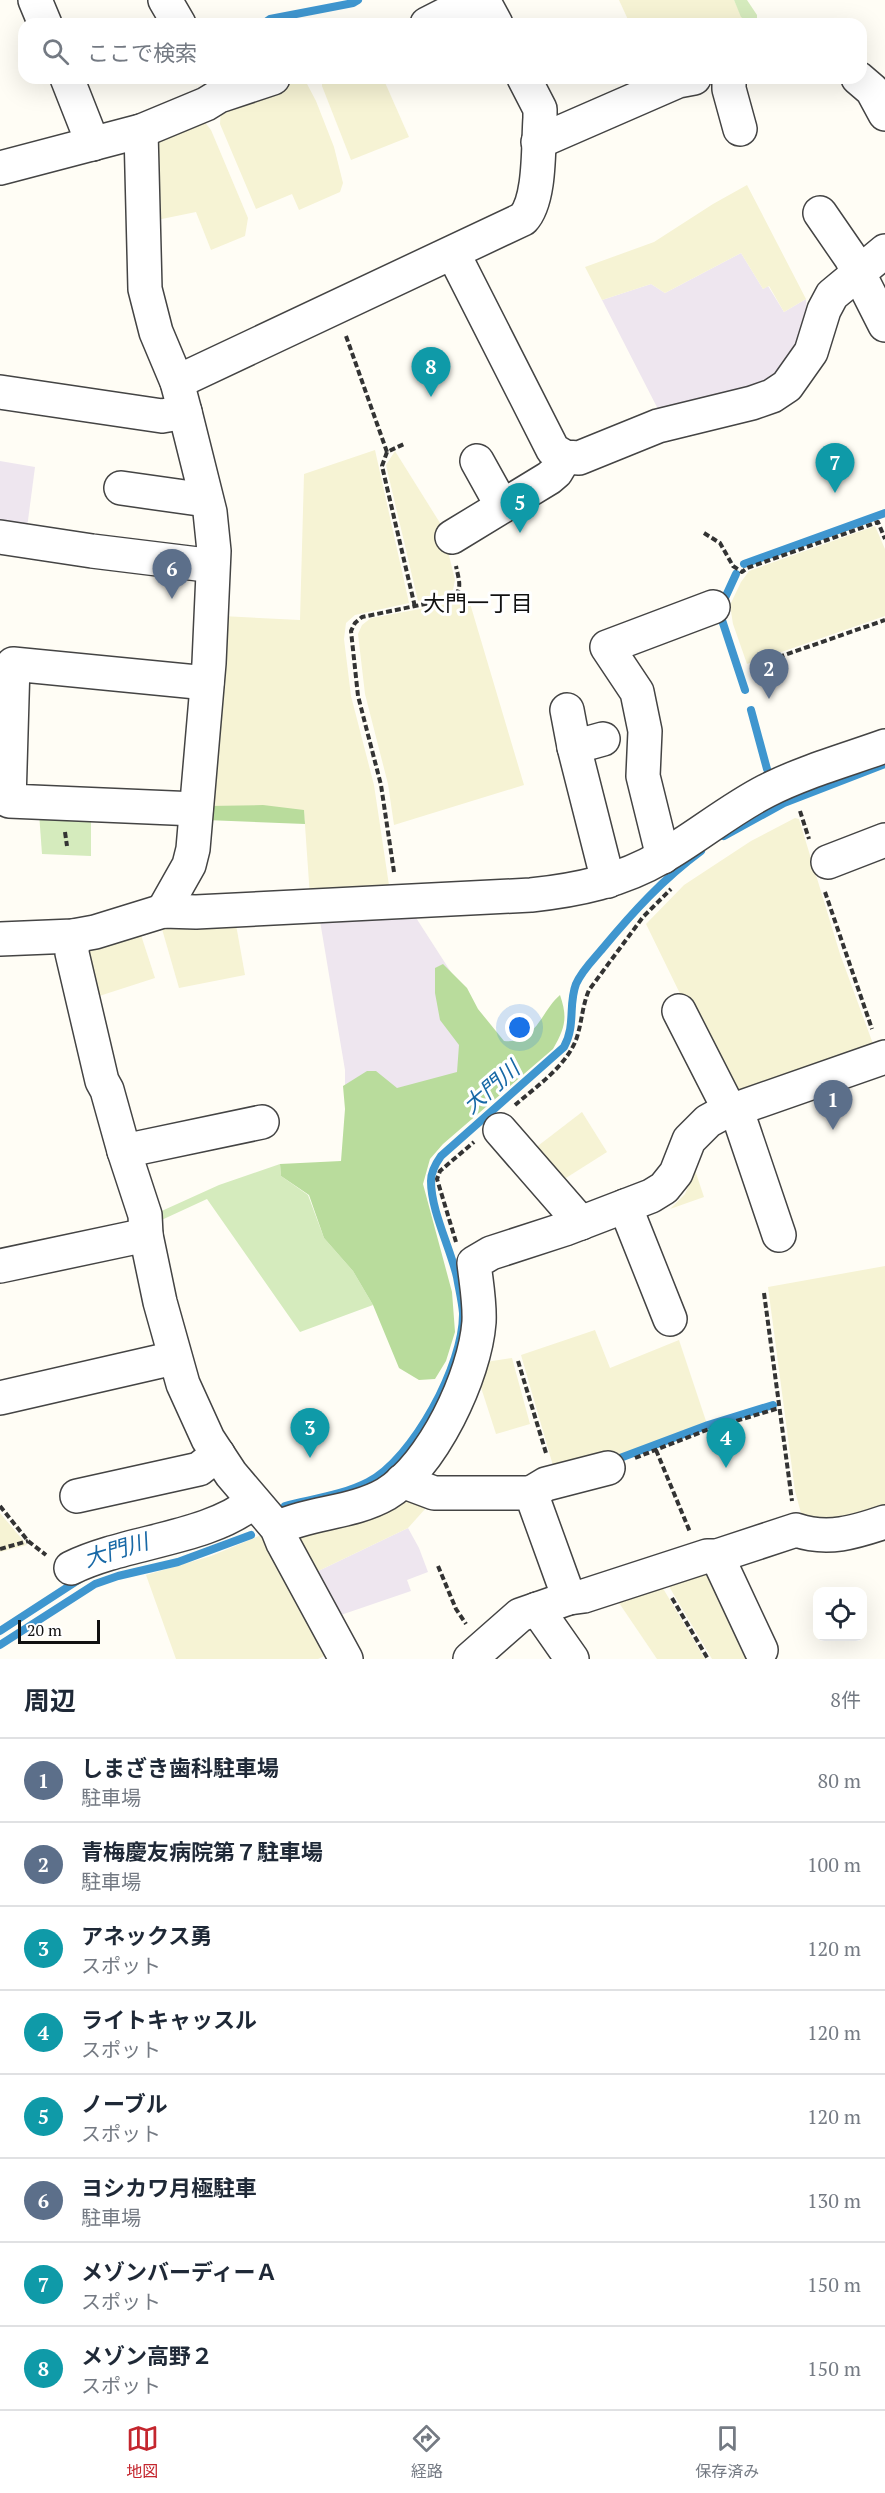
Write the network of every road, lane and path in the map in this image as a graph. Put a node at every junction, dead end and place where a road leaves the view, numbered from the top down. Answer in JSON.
{"nodes":[{"id":1,"x":34,"y":0,"type":"edge"},
{"id":2,"x":165,"y":0,"type":"edge"},
{"id":3,"x":474,"y":0,"type":"edge"},
{"id":4,"x":483,"y":0,"type":"edge"},
{"id":5,"x":42,"y":18,"type":"edge"},
{"id":6,"x":176,"y":18,"type":"edge"},
{"id":7,"x":439,"y":18,"type":"edge"},
{"id":8,"x":493,"y":18,"type":"edge"},
{"id":9,"x":69,"y":84,"type":"edge"},
{"id":10,"x":234,"y":84,"type":"edge"},
{"id":11,"x":527,"y":84,"type":"edge"},
{"id":12,"x":674,"y":84,"type":"edge"},
{"id":13,"x":729,"y":84,"type":"edge"},
{"id":14,"x":865,"y":84,"type":"edge"},
{"id":15,"x":215,"y":87,"type":"edge"},
{"id":16,"x":885,"y":111,"type":"edge"},
{"id":17,"x":740,"y":129,"type":"dead end"},
{"id":18,"x":141,"y":131,"type":"junction"},
{"id":19,"x":538,"y":142,"type":"junction"},
{"id":20,"x":93,"y":144,"type":"junction"},
{"id":21,"x":0,"y":168,"type":"edge"},
{"id":22,"x":820,"y":213,"type":"dead end"},
{"id":23,"x":885,"y":251,"type":"edge"},
{"id":24,"x":453,"y":253,"type":"junction"},
{"id":25,"x":859,"y":274,"type":"junction"},
{"id":26,"x":335,"y":307,"type":"junction"},
{"id":27,"x":885,"y":325,"type":"edge"},
{"id":28,"x":0,"y":392,"type":"edge"},
{"id":29,"x":181,"y":397,"type":"junction"},
{"id":30,"x":404,"y":444,"type":"dead end"},
{"id":31,"x":387,"y":452,"type":"junction"},
{"id":32,"x":565,"y":457,"type":"junction"},
{"id":33,"x":477,"y":461,"type":"dead end"},
{"id":34,"x":121,"y":488,"type":"dead end"},
{"id":35,"x":206,"y":500,"type":"junction"},
{"id":36,"x":502,"y":506,"type":"junction"},
{"id":37,"x":704,"y":533,"type":"dead end"},
{"id":38,"x":0,"y":537,"type":"edge"},
{"id":39,"x":452,"y":537,"type":"joint"},
{"id":40,"x":885,"y":539,"type":"edge"},
{"id":41,"x":213,"y":562,"type":"junction"},
{"id":42,"x":415,"y":607,"type":"junction"},
{"id":43,"x":713,"y":607,"type":"dead end"},
{"id":44,"x":885,"y":620,"type":"edge"},
{"id":45,"x":753,"y":666,"type":"dead end"},
{"id":46,"x":207,"y":683,"type":"junction"},
{"id":47,"x":567,"y":710,"type":"dead end"},
{"id":48,"x":885,"y":746,"type":"edge"},
{"id":49,"x":196,"y":809,"type":"junction"},
{"id":50,"x":800,"y":811,"type":"dead end"},
{"id":51,"x":885,"y":840,"type":"edge"},
{"id":52,"x":821,"y":865,"type":"junction"},
{"id":53,"x":668,"y":871,"type":"junction"},
{"id":54,"x":608,"y":881,"type":"junction"},
{"id":55,"x":399,"y":901,"type":"junction"},
{"id":56,"x":163,"y":911,"type":"junction"},
{"id":57,"x":73,"y":936,"type":"junction"},
{"id":58,"x":0,"y":939,"type":"edge"},
{"id":59,"x":679,"y":1011,"type":"dead end"},
{"id":60,"x":884,"y":1058,"type":"edge"},
{"id":61,"x":733,"y":1110,"type":"junction"},
{"id":62,"x":497,"y":1126,"type":"junction"},
{"id":63,"x":243,"y":1131,"type":"dead end"},
{"id":64,"x":124,"y":1151,"type":"junction"},
{"id":65,"x":625,"y":1206,"type":"junction"},
{"id":66,"x":581,"y":1223,"type":"junction"},
{"id":67,"x":146,"y":1234,"type":"junction"},
{"id":68,"x":779,"y":1235,"type":"dead end"},
{"id":69,"x":474,"y":1263,"type":"junction"},
{"id":70,"x":0,"y":1266,"type":"edge"},
{"id":71,"x":764,"y":1293,"type":"dead end"},
{"id":72,"x":670,"y":1319,"type":"dead end"},
{"id":73,"x":174,"y":1358,"type":"junction"},
{"id":74,"x":518,"y":1360,"type":"dead end"},
{"id":75,"x":0,"y":1398,"type":"edge"},
{"id":76,"x":778,"y":1408,"type":"junction"},
{"id":77,"x":656,"y":1450,"type":"junction"},
{"id":78,"x":218,"y":1454,"type":"junction"},
{"id":79,"x":608,"y":1468,"type":"joint"},
{"id":80,"x":402,"y":1481,"type":"junction"},
{"id":81,"x":542,"y":1488,"type":"junction"},
{"id":82,"x":77,"y":1496,"type":"dead end"},
{"id":83,"x":254,"y":1502,"type":"junction"},
{"id":84,"x":0,"y":1506,"type":"edge"},
{"id":85,"x":885,"y":1522,"type":"edge"},
{"id":86,"x":277,"y":1528,"type":"junction"},
{"id":87,"x":796,"y":1530,"type":"junction"},
{"id":88,"x":28,"y":1541,"type":"junction"},
{"id":89,"x":0,"y":1549,"type":"edge"},
{"id":90,"x":709,"y":1557,"type":"junction"},
{"id":91,"x":438,"y":1566,"type":"dead end"},
{"id":92,"x":71,"y":1568,"type":"joint"},
{"id":93,"x":657,"y":1572,"type":"junction"},
{"id":94,"x":569,"y":1598,"type":"junction"},
{"id":95,"x":537,"y":1609,"type":"junction"},
{"id":96,"x":761,"y":1650,"type":"dead end"},
{"id":97,"x":479,"y":1652,"type":"edge"},
{"id":98,"x":346,"y":1659,"type":"edge"},
{"id":99,"x":572,"y":1659,"type":"edge"},
{"id":100,"x":708,"y":1659,"type":"edge"}],
"edges":[{"from":1,"to":5,"type":"street"},
{"from":2,"to":6,"type":"street"},
{"from":3,"to":7,"type":"street"},
{"from":4,"to":8,"type":"street"},
{"from":9,"to":20,"type":"street"},
{"from":10,"to":15,"type":"street"},
{"from":11,"to":19,"type":"street"},
{"from":12,"to":19,"type":"street"},
{"from":13,"to":17,"type":"street"},
{"from":14,"to":16,"type":"street"},
{"from":15,"to":18,"type":"street"},
{"from":18,"to":20,"type":"street"},
{"from":18,"to":29,"type":"street"},
{"from":19,"to":24,"type":"street"},
{"from":20,"to":21,"type":"street"},
{"from":22,"to":25,"type":"street"},
{"from":23,"to":25,"type":"street"},
{"from":24,"to":26,"type":"street"},
{"from":24,"to":32,"type":"street"},
{"from":25,"to":27,"type":"street"},
{"from":25,"to":32,"type":"street"},
{"from":26,"to":29,"type":"street"},
{"from":26,"to":31,"type":"path"},
{"from":28,"to":29,"type":"street"},
{"from":29,"to":35,"type":"street"},
{"from":30,"to":31,"type":"path"},
{"from":31,"to":42,"type":"path"},
{"from":32,"to":36,"type":"street"},
{"from":33,"to":36,"type":"street"},
{"from":34,"to":35,"type":"street"},
{"from":35,"to":41,"type":"street"},
{"from":36,"to":39,"type":"street"},
{"from":37,"to":40,"type":"path"},
{"from":38,"to":41,"type":"street"},
{"from":39,"to":42,"type":"path"},
{"from":41,"to":46,"type":"street"},
{"from":42,"to":55,"type":"path"},
{"from":43,"to":53,"type":"street"},
{"from":44,"to":45,"type":"path"},
{"from":46,"to":49,"type":"street"},
{"from":46,"to":49,"type":"street"},
{"from":47,"to":54,"type":"street"},
{"from":48,"to":53,"type":"street"},
{"from":49,"to":56,"type":"street"},
{"from":50,"to":52,"type":"path"},
{"from":51,"to":52,"type":"street"},
{"from":52,"to":60,"type":"path"},
{"from":53,"to":54,"type":"street"},
{"from":53,"to":62,"type":"path"},
{"from":54,"to":55,"type":"street"},
{"from":55,"to":56,"type":"street"},
{"from":56,"to":57,"type":"street"},
{"from":57,"to":58,"type":"street"},
{"from":57,"to":64,"type":"street"},
{"from":59,"to":61,"type":"street"},
{"from":60,"to":61,"type":"street"},
{"from":61,"to":65,"type":"street"},
{"from":61,"to":68,"type":"street"},
{"from":62,"to":66,"type":"street"},
{"from":62,"to":69,"type":"path"},
{"from":63,"to":64,"type":"street"},
{"from":64,"to":67,"type":"street"},
{"from":65,"to":66,"type":"street"},
{"from":65,"to":72,"type":"street"},
{"from":66,"to":69,"type":"street"},
{"from":67,"to":70,"type":"street"},
{"from":67,"to":73,"type":"street"},
{"from":69,"to":80,"type":"street"},
{"from":71,"to":76,"type":"path"},
{"from":73,"to":75,"type":"street"},
{"from":73,"to":78,"type":"street"},
{"from":74,"to":81,"type":"path"},
{"from":76,"to":77,"type":"path"},
{"from":76,"to":87,"type":"path"},
{"from":77,"to":79,"type":"path"},
{"from":77,"to":90,"type":"path"},
{"from":78,"to":82,"type":"street"},
{"from":78,"to":83,"type":"street"},
{"from":79,"to":81,"type":"street"},
{"from":80,"to":81,"type":"street"},
{"from":80,"to":86,"type":"street"},
{"from":81,"to":94,"type":"street"},
{"from":83,"to":86,"type":"street"},
{"from":83,"to":92,"type":"street"},
{"from":84,"to":88,"type":"path"},
{"from":85,"to":87,"type":"street"},
{"from":86,"to":98,"type":"street"},
{"from":87,"to":90,"type":"street"},
{"from":88,"to":89,"type":"path"},
{"from":88,"to":92,"type":"path"},
{"from":90,"to":93,"type":"street"},
{"from":90,"to":96,"type":"street"},
{"from":91,"to":97,"type":"path"},
{"from":93,"to":94,"type":"street"},
{"from":93,"to":100,"type":"path"},
{"from":94,"to":95,"type":"street"},
{"from":95,"to":97,"type":"street"},
{"from":95,"to":99,"type":"street"}]}
